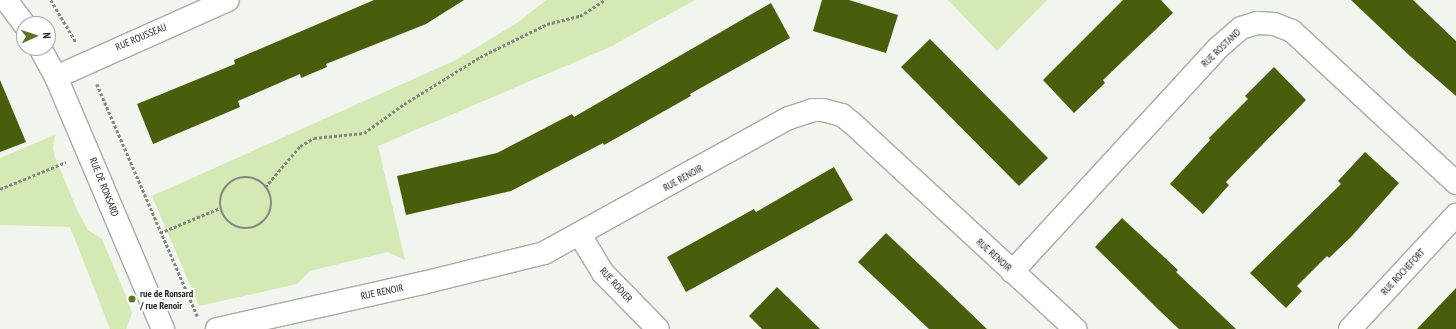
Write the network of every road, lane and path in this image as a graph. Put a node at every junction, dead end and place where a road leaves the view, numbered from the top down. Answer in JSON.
{"nodes":[{"id":1,"x":6,"y":0,"type":"edge"},
{"id":2,"x":51,"y":0,"type":"edge"},
{"id":3,"x":228,"y":0,"type":"edge"},
{"id":4,"x":605,"y":0,"type":"edge"},
{"id":5,"x":18,"y":16,"type":"edge"},
{"id":6,"x":77,"y":43,"type":"dead end"},
{"id":7,"x":45,"y":56,"type":"edge"},
{"id":8,"x":56,"y":76,"type":"junction"},
{"id":9,"x":96,"y":81,"type":"dead end"},
{"id":10,"x":61,"y":164,"type":"dead end"},
{"id":11,"x":1456,"y":183,"type":"edge"},
{"id":12,"x":266,"y":187,"type":"junction"},
{"id":13,"x":0,"y":189,"type":"edge"},
{"id":14,"x":220,"y":208,"type":"junction"},
{"id":15,"x":1456,"y":215,"type":"edge"},
{"id":16,"x":160,"y":233,"type":"junction"},
{"id":17,"x":580,"y":235,"type":"junction"},
{"id":18,"x":1012,"y":272,"type":"junction"},
{"id":19,"x":195,"y":311,"type":"dead end"},
{"id":20,"x":163,"y":329,"type":"edge"},
{"id":21,"x":217,"y":329,"type":"edge"},
{"id":22,"x":658,"y":329,"type":"edge"},
{"id":23,"x":1075,"y":329,"type":"edge"},
{"id":24,"x":1350,"y":329,"type":"edge"}],
"edges":[{"from":1,"to":5,"type":"street"},
{"from":2,"to":6,"type":"path"},
{"from":3,"to":8,"type":"street","name":"RUE ROUSSEAU"},
{"from":4,"to":12,"type":"path"},
{"from":7,"to":8,"type":"street","name":"RUE DE RONSARD"},
{"from":8,"to":20,"type":"street","name":"RUE DE RONSARD"},
{"from":9,"to":16,"type":"path"},
{"from":10,"to":13,"type":"path"},
{"from":11,"to":18,"type":"street","name":"RUE ROSTAND"},
{"from":12,"to":14,"type":"path"},
{"from":12,"to":14,"type":"path"},
{"from":14,"to":16,"type":"path"},
{"from":15,"to":24,"type":"street","name":"RUE ROCHEFORT"},
{"from":16,"to":19,"type":"path"},
{"from":17,"to":18,"type":"street","name":"RUE RENOIR"},
{"from":17,"to":21,"type":"street","name":"RUE RENOIR"},
{"from":17,"to":22,"type":"street","name":"RUE RODIER"},
{"from":18,"to":23,"type":"street","name":"RUE RENOIR"}]}
